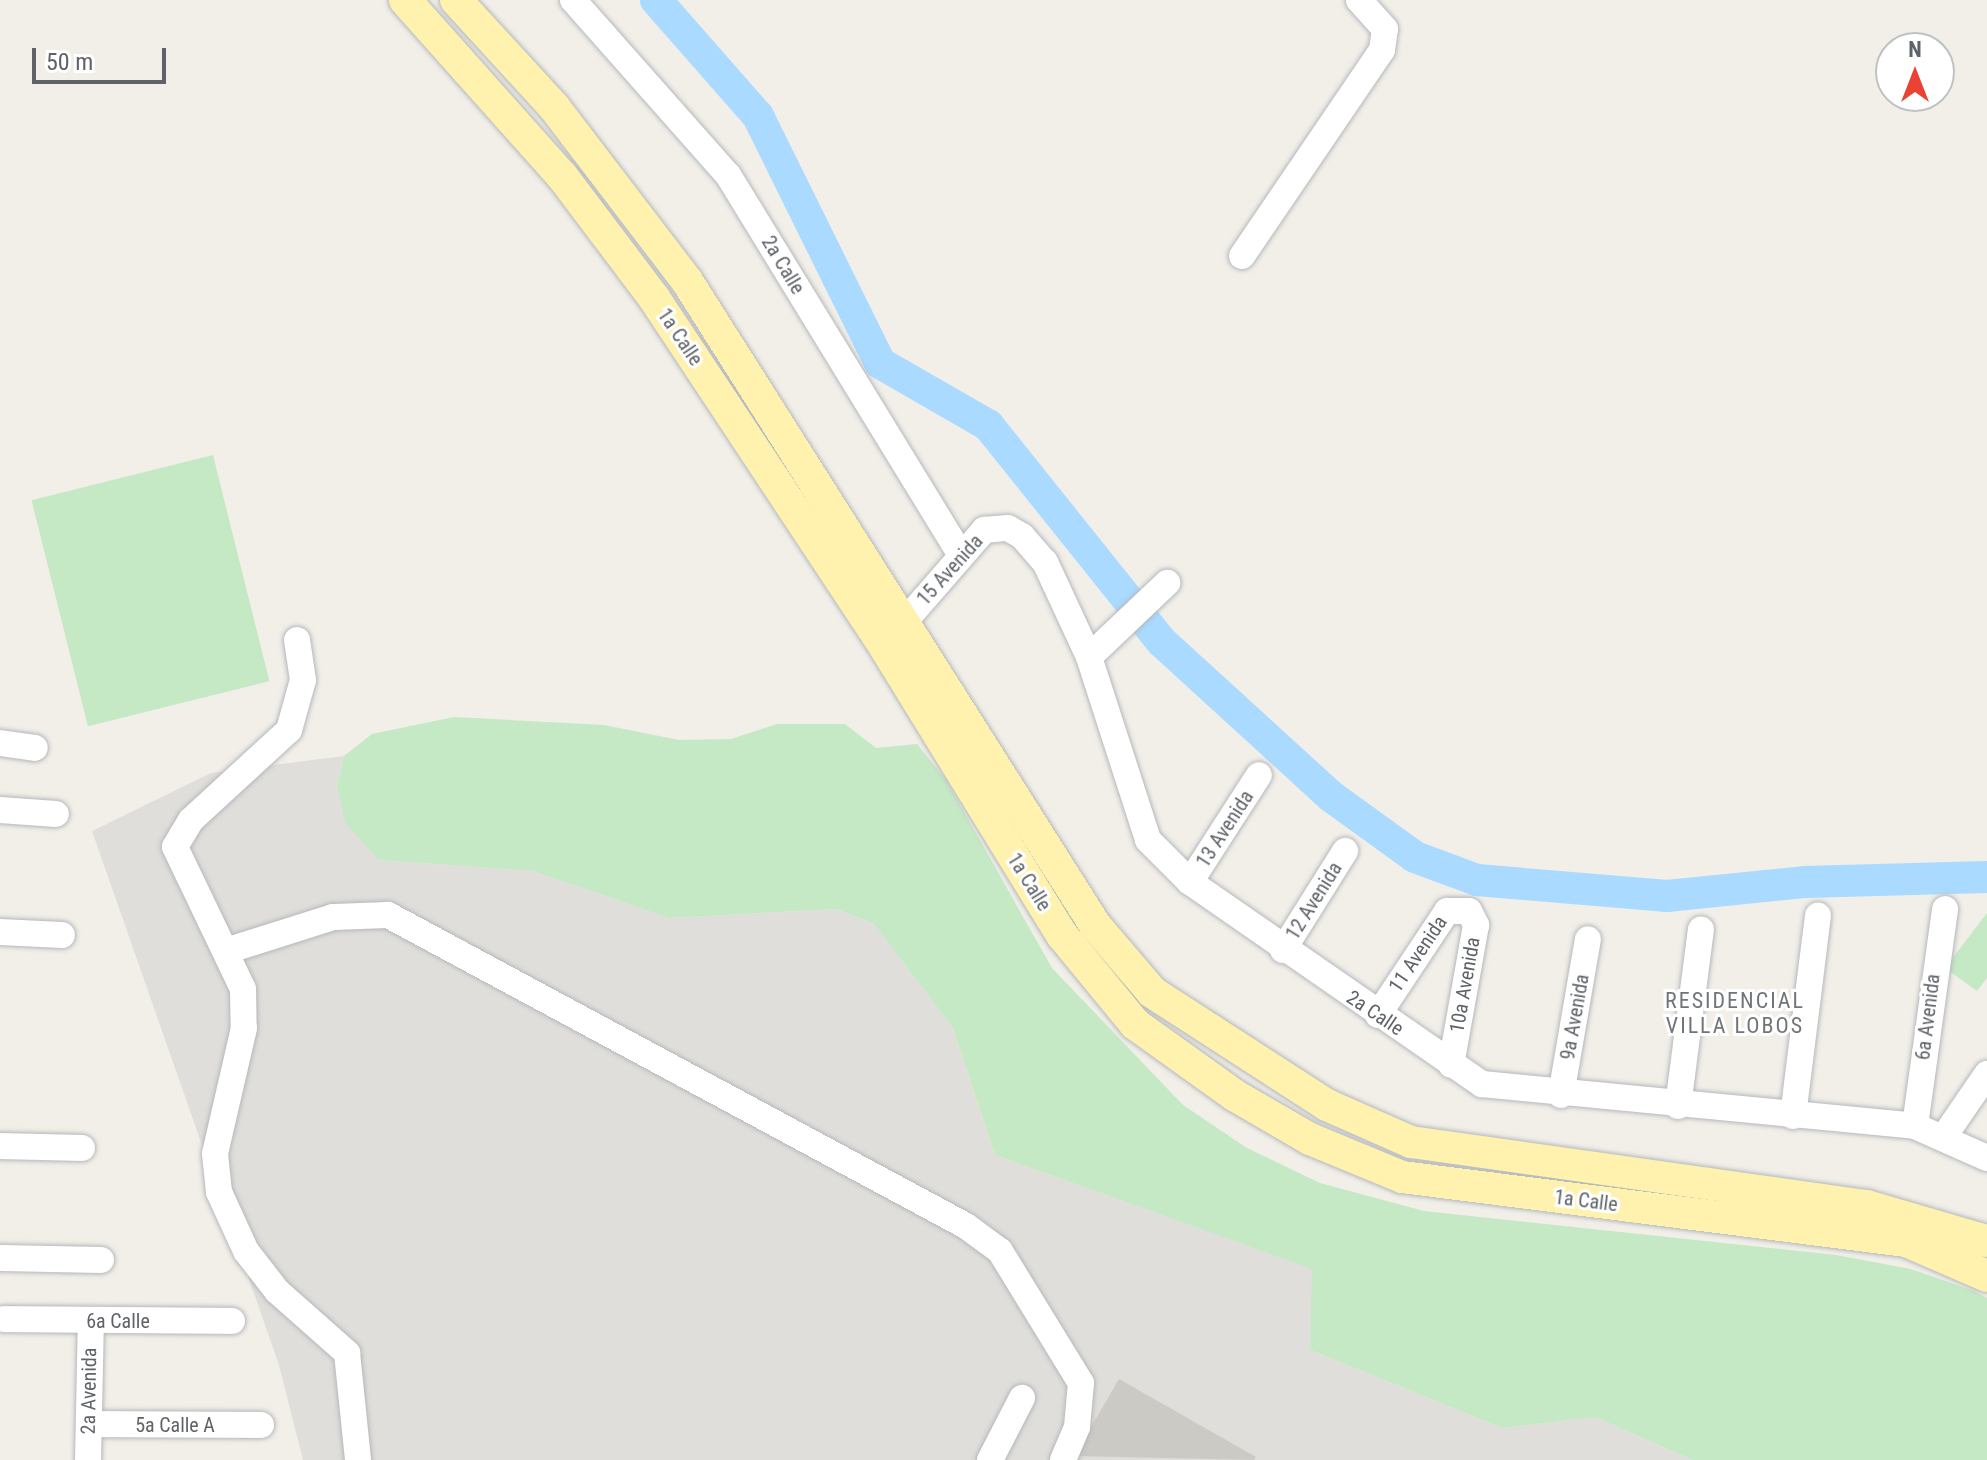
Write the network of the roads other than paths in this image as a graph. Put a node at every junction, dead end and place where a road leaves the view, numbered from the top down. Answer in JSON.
{"nodes":[{"id":1,"x":405,"y":0,"type":"edge"},
{"id":2,"x":456,"y":0,"type":"edge"},
{"id":3,"x":573,"y":0,"type":"edge"},
{"id":4,"x":1359,"y":0,"type":"edge"},
{"id":5,"x":1242,"y":256,"type":"dead end"},
{"id":6,"x":1000,"y":527,"type":"joint"},
{"id":7,"x":960,"y":554,"type":"junction"},
{"id":8,"x":1167,"y":583,"type":"dead end"},
{"id":9,"x":905,"y":621,"type":"junction"},
{"id":10,"x":297,"y":640,"type":"dead end"},
{"id":11,"x":1089,"y":657,"type":"junction"},
{"id":12,"x":0,"y":743,"type":"edge"},
{"id":13,"x":35,"y":748,"type":"dead end"},
{"id":14,"x":1259,"y":775,"type":"dead end"},
{"id":15,"x":0,"y":810,"type":"edge"},
{"id":16,"x":56,"y":814,"type":"dead end"},
{"id":17,"x":1345,"y":851,"type":"dead end"},
{"id":18,"x":1190,"y":882,"type":"junction"},
{"id":19,"x":1466,"y":909,"type":"joint"},
{"id":20,"x":1945,"y":909,"type":"dead end"},
{"id":21,"x":1818,"y":916,"type":"dead end"},
{"id":22,"x":1701,"y":929,"type":"dead end"},
{"id":23,"x":0,"y":932,"type":"edge"},
{"id":24,"x":62,"y":935,"type":"dead end"},
{"id":25,"x":1588,"y":939,"type":"dead end"},
{"id":26,"x":229,"y":950,"type":"junction"},
{"id":27,"x":1283,"y":950,"type":"junction"},
{"id":28,"x":1378,"y":1015,"type":"junction"},
{"id":29,"x":1451,"y":1065,"type":"junction"},
{"id":30,"x":1987,"y":1074,"type":"edge"},
{"id":31,"x":1561,"y":1095,"type":"junction"},
{"id":32,"x":1678,"y":1106,"type":"junction"},
{"id":33,"x":1793,"y":1116,"type":"junction"},
{"id":34,"x":1915,"y":1126,"type":"junction"},
{"id":35,"x":1943,"y":1138,"type":"junction"},
{"id":36,"x":0,"y":1146,"type":"edge"},
{"id":37,"x":82,"y":1148,"type":"dead end"},
{"id":38,"x":1987,"y":1158,"type":"edge"},
{"id":39,"x":1987,"y":1241,"type":"edge"},
{"id":40,"x":0,"y":1258,"type":"edge"},
{"id":41,"x":101,"y":1260,"type":"dead end"},
{"id":42,"x":1987,"y":1276,"type":"edge"},
{"id":43,"x":4,"y":1319,"type":"dead end"},
{"id":44,"x":91,"y":1321,"type":"junction"},
{"id":45,"x":232,"y":1321,"type":"dead end"},
{"id":46,"x":1022,"y":1398,"type":"dead end"},
{"id":47,"x":89,"y":1424,"type":"junction"},
{"id":48,"x":261,"y":1425,"type":"dead end"},
{"id":49,"x":88,"y":1460,"type":"edge"},
{"id":50,"x":358,"y":1460,"type":"edge"},
{"id":51,"x":990,"y":1460,"type":"edge"},
{"id":52,"x":1063,"y":1460,"type":"edge"}],
"edges":[{"from":1,"to":42,"type":"main road","name":"1a Calle"},
{"from":2,"to":9,"type":"main road","name":"1a Calle"},
{"from":3,"to":7,"type":"street","name":"2a Calle"},
{"from":4,"to":5,"type":"street"},
{"from":6,"to":7,"type":"street","name":"15 Avenida"},
{"from":6,"to":11,"type":"street","name":"2a Calle"},
{"from":7,"to":9,"type":"street","name":"15 Avenida"},
{"from":8,"to":11,"type":"street"},
{"from":9,"to":39,"type":"main road","name":"1a Calle"},
{"from":10,"to":26,"type":"street"},
{"from":11,"to":18,"type":"street","name":"2a Calle"},
{"from":12,"to":13,"type":"street"},
{"from":14,"to":18,"type":"street","name":"13 Avenida"},
{"from":15,"to":16,"type":"street"},
{"from":17,"to":27,"type":"street","name":"12 Avenida"},
{"from":18,"to":27,"type":"street","name":"2a Calle"},
{"from":19,"to":28,"type":"street","name":"11 Avenida"},
{"from":19,"to":29,"type":"street","name":"10a Avenida"},
{"from":20,"to":34,"type":"street","name":"6a Avenida"},
{"from":21,"to":33,"type":"street"},
{"from":22,"to":32,"type":"street"},
{"from":23,"to":24,"type":"street"},
{"from":25,"to":31,"type":"street","name":"9a Avenida"},
{"from":26,"to":50,"type":"street"},
{"from":26,"to":52,"type":"street"},
{"from":27,"to":28,"type":"street","name":"2a Calle"},
{"from":28,"to":29,"type":"street","name":"2a Calle"},
{"from":29,"to":31,"type":"street","name":"2a Calle"},
{"from":30,"to":35,"type":"street"},
{"from":31,"to":32,"type":"street","name":"2a Calle"},
{"from":32,"to":33,"type":"street","name":"2a Calle"},
{"from":33,"to":34,"type":"street","name":"2a Calle"},
{"from":34,"to":35,"type":"street","name":"2a Calle"},
{"from":35,"to":38,"type":"street","name":"2a Calle"},
{"from":36,"to":37,"type":"street"},
{"from":40,"to":41,"type":"street"},
{"from":43,"to":44,"type":"street","name":"6a Calle"},
{"from":44,"to":45,"type":"street","name":"6a Calle"},
{"from":44,"to":47,"type":"street","name":"2a Avenida"},
{"from":46,"to":51,"type":"street"},
{"from":47,"to":48,"type":"street","name":"5a Calle A"},
{"from":47,"to":49,"type":"street","name":"2a Avenida"}]}
